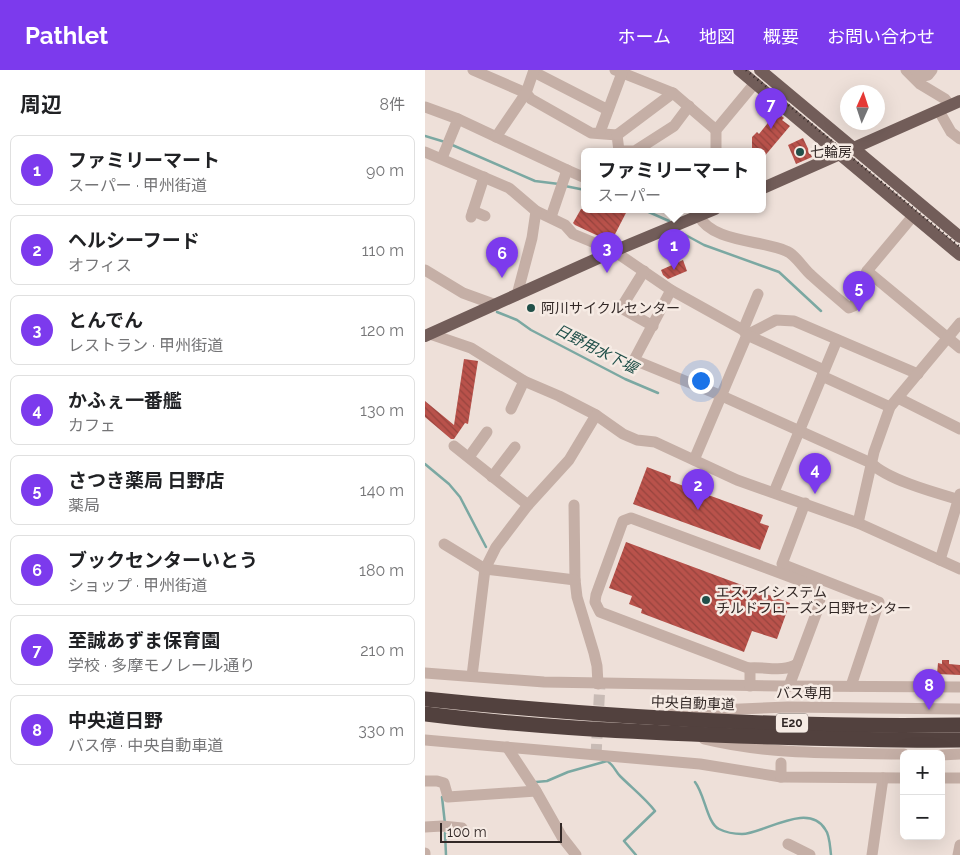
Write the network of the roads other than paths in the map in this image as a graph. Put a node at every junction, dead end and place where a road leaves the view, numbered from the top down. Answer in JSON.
{"nodes":[{"id":1,"x":473,"y":70,"type":"edge"},
{"id":2,"x":739,"y":70,"type":"edge"},
{"id":3,"x":906,"y":70,"type":"edge"},
{"id":4,"x":915,"y":70,"type":"edge"},
{"id":5,"x":932,"y":70,"type":"edge"},
{"id":6,"x":534,"y":71,"type":"edge"},
{"id":7,"x":619,"y":71,"type":"edge"},
{"id":8,"x":763,"y":71,"type":"edge"},
{"id":9,"x":755,"y":83,"type":"junction"},
{"id":10,"x":526,"y":93,"type":"junction"},
{"id":11,"x":673,"y":93,"type":"junction"},
{"id":12,"x":425,"y":106,"type":"edge"},
{"id":13,"x":689,"y":106,"type":"junction"},
{"id":14,"x":950,"y":106,"type":"edge"},
{"id":15,"x":608,"y":110,"type":"junction"},
{"id":16,"x":458,"y":119,"type":"junction"},
{"id":17,"x":716,"y":130,"type":"junction"},
{"id":18,"x":600,"y":132,"type":"junction"},
{"id":19,"x":617,"y":135,"type":"junction"},
{"id":20,"x":495,"y":137,"type":"junction"},
{"id":21,"x":960,"y":139,"type":"edge"},
{"id":22,"x":618,"y":148,"type":"edge"},
{"id":23,"x":640,"y":148,"type":"edge"},
{"id":24,"x":716,"y":148,"type":"edge"},
{"id":25,"x":853,"y":149,"type":"junction"},
{"id":26,"x":427,"y":153,"type":"edge"},
{"id":27,"x":839,"y":154,"type":"junction"},
{"id":28,"x":442,"y":158,"type":"junction"},
{"id":29,"x":425,"y":165,"type":"edge"},
{"id":30,"x":567,"y":170,"type":"junction"},
{"id":31,"x":581,"y":176,"type":"edge"},
{"id":32,"x":484,"y":177,"type":"junction"},
{"id":33,"x":766,"y":187,"type":"edge"},
{"id":34,"x":536,"y":211,"type":"junction"},
{"id":35,"x":702,"y":213,"type":"edge"},
{"id":36,"x":706,"y":213,"type":"edge"},
{"id":37,"x":485,"y":216,"type":"dead end"},
{"id":38,"x":913,"y":216,"type":"junction"},
{"id":39,"x":551,"y":217,"type":"junction"},
{"id":40,"x":960,"y":237,"type":"edge"},
{"id":41,"x":614,"y":251,"type":"junction"},
{"id":42,"x":960,"y":256,"type":"edge"},
{"id":43,"x":425,"y":270,"type":"edge"},
{"id":44,"x":644,"y":271,"type":"junction"},
{"id":45,"x":867,"y":271,"type":"junction"},
{"id":46,"x":671,"y":290,"type":"junction"},
{"id":47,"x":759,"y":294,"type":"dead end"},
{"id":48,"x":517,"y":295,"type":"junction"},
{"id":49,"x":496,"y":305,"type":"junction"},
{"id":50,"x":960,"y":323,"type":"edge"},
{"id":51,"x":653,"y":326,"type":"junction"},
{"id":52,"x":745,"y":332,"type":"junction"},
{"id":53,"x":427,"y":335,"type":"edge"},
{"id":54,"x":948,"y":338,"type":"junction"},
{"id":55,"x":837,"y":340,"type":"junction"},
{"id":56,"x":960,"y":348,"type":"edge"},
{"id":57,"x":823,"y":373,"type":"junction"},
{"id":58,"x":918,"y":374,"type":"junction"},
{"id":59,"x":524,"y":381,"type":"junction"},
{"id":60,"x":722,"y":396,"type":"junction"},
{"id":61,"x":894,"y":403,"type":"junction"},
{"id":62,"x":511,"y":409,"type":"dead end"},
{"id":63,"x":596,"y":415,"type":"junction"},
{"id":64,"x":960,"y":429,"type":"edge"},
{"id":65,"x":798,"y":430,"type":"junction"},
{"id":66,"x":487,"y":432,"type":"dead end"},
{"id":67,"x":454,"y":446,"type":"dead end"},
{"id":68,"x":515,"y":447,"type":"dead end"},
{"id":69,"x":469,"y":457,"type":"junction"},
{"id":70,"x":694,"y":460,"type":"junction"},
{"id":71,"x":871,"y":463,"type":"junction"},
{"id":72,"x":492,"y":477,"type":"junction"},
{"id":73,"x":773,"y":492,"type":"junction"},
{"id":74,"x":959,"y":498,"type":"edge"},
{"id":75,"x":805,"y":503,"type":"junction"},
{"id":76,"x":528,"y":505,"type":"junction"},
{"id":77,"x":574,"y":505,"type":"dead end"},
{"id":78,"x":858,"y":523,"type":"junction"},
{"id":79,"x":444,"y":544,"type":"dead end"},
{"id":80,"x":941,"y":560,"type":"junction"},
{"id":81,"x":485,"y":568,"type":"junction"},
{"id":82,"x":960,"y":569,"type":"edge"},
{"id":83,"x":575,"y":580,"type":"junction"},
{"id":84,"x":797,"y":664,"type":"junction"},
{"id":85,"x":748,"y":668,"type":"junction"},
{"id":86,"x":425,"y":673,"type":"edge"},
{"id":87,"x":472,"y":676,"type":"junction"},
{"id":88,"x":598,"y":684,"type":"junction"},
{"id":89,"x":750,"y":686,"type":"junction"},
{"id":90,"x":785,"y":686,"type":"junction"},
{"id":91,"x":851,"y":686,"type":"junction"},
{"id":92,"x":960,"y":687,"type":"edge"},
{"id":93,"x":425,"y":699,"type":"edge"},
{"id":94,"x":782,"y":701,"type":"dead end"},
{"id":95,"x":960,"y":709,"type":"edge"},
{"id":96,"x":425,"y":714,"type":"edge"},
{"id":97,"x":648,"y":718,"type":"junction"},
{"id":98,"x":960,"y":725,"type":"edge"},
{"id":99,"x":678,"y":733,"type":"junction"},
{"id":100,"x":934,"y":733,"type":"junction"},
{"id":101,"x":425,"y":740,"type":"edge"},
{"id":102,"x":960,"y":740,"type":"edge"},
{"id":103,"x":507,"y":747,"type":"junction"},
{"id":104,"x":900,"y":754,"type":"edge"},
{"id":105,"x":960,"y":754,"type":"edge"},
{"id":106,"x":945,"y":755,"type":"edge"},
{"id":107,"x":781,"y":763,"type":"dead end"},
{"id":108,"x":781,"y":777,"type":"junction"},
{"id":109,"x":945,"y":778,"type":"edge"},
{"id":110,"x":960,"y":778,"type":"edge"},
{"id":111,"x":900,"y":779,"type":"edge"},
{"id":112,"x":430,"y":781,"type":"edge"},
{"id":113,"x":882,"y":786,"type":"junction"},
{"id":114,"x":536,"y":791,"type":"junction"},
{"id":115,"x":425,"y":827,"type":"edge"},
{"id":116,"x":457,"y":831,"type":"dead end"},
{"id":117,"x":788,"y":844,"type":"dead end"},
{"id":118,"x":960,"y":845,"type":"edge"},
{"id":119,"x":576,"y":855,"type":"edge"},
{"id":120,"x":810,"y":855,"type":"edge"},
{"id":121,"x":872,"y":855,"type":"edge"},
{"id":122,"x":958,"y":855,"type":"edge"}],
"edges":[{"from":1,"to":10,"type":"street"},
{"from":2,"to":9,"type":"main road"},
{"from":3,"to":14,"type":"street"},
{"from":4,"to":5,"type":"street"},
{"from":6,"to":10,"type":"street"},
{"from":6,"to":15,"type":"street"},
{"from":7,"to":11,"type":"street"},
{"from":7,"to":15,"type":"street"},
{"from":8,"to":25,"type":"main road"},
{"from":9,"to":17,"type":"street"},
{"from":9,"to":27,"type":"main road"},
{"from":10,"to":18,"type":"street"},
{"from":10,"to":20,"type":"street"},
{"from":11,"to":13,"type":"street"},
{"from":11,"to":19,"type":"street"},
{"from":12,"to":16,"type":"street"},
{"from":13,"to":17,"type":"street"},
{"from":13,"to":23,"type":"street"},
{"from":14,"to":21,"type":"street"},
{"from":14,"to":25,"type":"main road"},
{"from":15,"to":18,"type":"street"},
{"from":16,"to":20,"type":"street"},
{"from":16,"to":28,"type":"street"},
{"from":17,"to":24,"type":"street"},
{"from":18,"to":19,"type":"street"},
{"from":19,"to":22,"type":"street"},
{"from":20,"to":30,"type":"street"},
{"from":25,"to":27,"type":"main road"},
{"from":25,"to":40,"type":"main road"},
{"from":26,"to":28,"type":"street"},
{"from":26,"to":29,"type":"street"},
{"from":27,"to":33,"type":"main road"},
{"from":27,"to":38,"type":"main road"},
{"from":28,"to":32,"type":"street"},
{"from":30,"to":31,"type":"street"},
{"from":30,"to":39,"type":"street"},
{"from":32,"to":34,"type":"street"},
{"from":32,"to":37,"type":"street"},
{"from":34,"to":39,"type":"street"},
{"from":34,"to":48,"type":"street"},
{"from":35,"to":41,"type":"main road"},
{"from":36,"to":45,"type":"street"},
{"from":38,"to":42,"type":"main road"},
{"from":38,"to":45,"type":"street"},
{"from":39,"to":41,"type":"street"},
{"from":41,"to":44,"type":"street"},
{"from":41,"to":48,"type":"main road"},
{"from":43,"to":49,"type":"street"},
{"from":44,"to":46,"type":"street"},
{"from":44,"to":51,"type":"street"},
{"from":45,"to":54,"type":"street"},
{"from":46,"to":51,"type":"street"},
{"from":46,"to":52,"type":"street"},
{"from":47,"to":52,"type":"street"},
{"from":48,"to":49,"type":"main road"},
{"from":49,"to":53,"type":"main road"},
{"from":50,"to":54,"type":"street"},
{"from":51,"to":60,"type":"street"},
{"from":52,"to":55,"type":"street"},
{"from":52,"to":57,"type":"street"},
{"from":52,"to":60,"type":"street"},
{"from":53,"to":59,"type":"street"},
{"from":54,"to":56,"type":"street"},
{"from":54,"to":58,"type":"street"},
{"from":55,"to":57,"type":"street"},
{"from":55,"to":58,"type":"street"},
{"from":57,"to":61,"type":"street"},
{"from":57,"to":65,"type":"street"},
{"from":58,"to":61,"type":"street"},
{"from":59,"to":62,"type":"street"},
{"from":59,"to":63,"type":"street"},
{"from":60,"to":65,"type":"street"},
{"from":60,"to":70,"type":"street"},
{"from":61,"to":64,"type":"street"},
{"from":61,"to":71,"type":"street"},
{"from":63,"to":70,"type":"street"},
{"from":63,"to":76,"type":"street"},
{"from":65,"to":71,"type":"street"},
{"from":65,"to":73,"type":"street"},
{"from":66,"to":69,"type":"street"},
{"from":67,"to":69,"type":"street"},
{"from":68,"to":72,"type":"street"},
{"from":69,"to":72,"type":"street"},
{"from":70,"to":73,"type":"street"},
{"from":71,"to":74,"type":"street"},
{"from":71,"to":78,"type":"street"},
{"from":72,"to":76,"type":"street"},
{"from":73,"to":75,"type":"street"},
{"from":74,"to":80,"type":"street"},
{"from":75,"to":78,"type":"street"},
{"from":75,"to":91,"type":"street"},
{"from":76,"to":81,"type":"street"},
{"from":77,"to":83,"type":"street"},
{"from":78,"to":80,"type":"street"},
{"from":79,"to":81,"type":"street"},
{"from":80,"to":82,"type":"street"},
{"from":81,"to":83,"type":"street"},
{"from":81,"to":87,"type":"street"},
{"from":83,"to":88,"type":"street"},
{"from":84,"to":85,"type":"street"},
{"from":84,"to":85,"type":"street"},
{"from":84,"to":90,"type":"street"},
{"from":85,"to":89,"type":"street"},
{"from":86,"to":87,"type":"street"},
{"from":87,"to":88,"type":"street"},
{"from":88,"to":89,"type":"street"},
{"from":89,"to":90,"type":"street"},
{"from":90,"to":91,"type":"street"},
{"from":90,"to":94,"type":"street"},
{"from":91,"to":92,"type":"street"},
{"from":93,"to":97,"type":"highway","name":"中央自動車道","number":"E20"},
{"from":95,"to":97,"type":"street","name":"バス専用"},
{"from":96,"to":99,"type":"highway","name":"中央自動車道","number":"E20"},
{"from":97,"to":100,"type":"highway","name":"中央自動車道","number":"E20"},
{"from":98,"to":100,"type":"highway","name":"中央自動車道","number":"E20"},
{"from":99,"to":100,"type":"highway","name":"中央自動車道","number":"E20"},
{"from":99,"to":104,"type":"street"},
{"from":100,"to":102,"type":"highway","name":"中央自動車道","number":"E20"},
{"from":101,"to":103,"type":"street"},
{"from":103,"to":108,"type":"street"},
{"from":103,"to":114,"type":"street"},
{"from":105,"to":106,"type":"street"},
{"from":107,"to":108,"type":"street"},
{"from":108,"to":113,"type":"street"},
{"from":109,"to":110,"type":"street"},
{"from":111,"to":113,"type":"street"},
{"from":112,"to":114,"type":"street"},
{"from":113,"to":121,"type":"street"},
{"from":114,"to":119,"type":"street"},
{"from":115,"to":116,"type":"street"},
{"from":117,"to":120,"type":"street"},
{"from":118,"to":122,"type":"street"}]}
